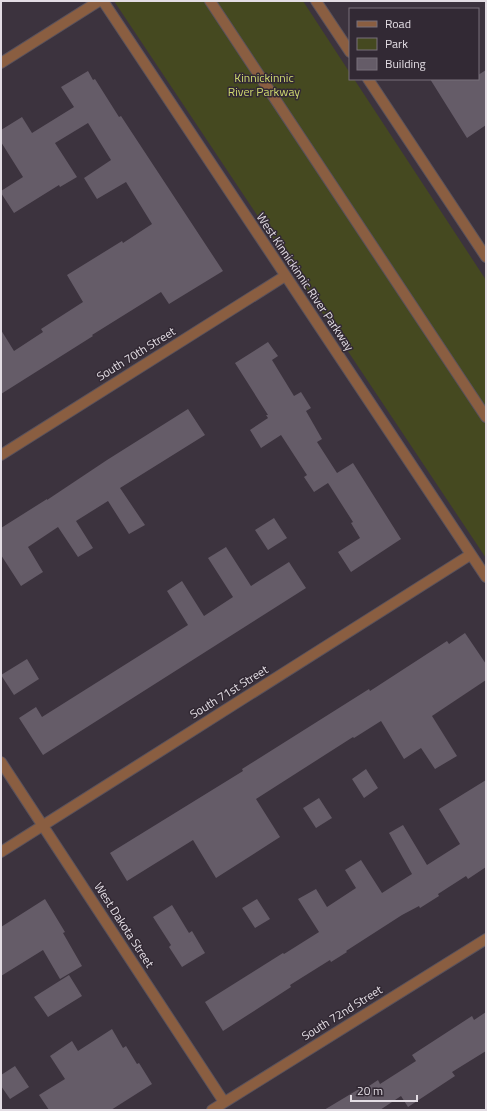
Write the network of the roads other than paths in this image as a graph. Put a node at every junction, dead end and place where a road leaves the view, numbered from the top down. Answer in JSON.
{"nodes":[{"id":1,"x":99,"y":1,"type":"edge"},
{"id":2,"x":103,"y":1,"type":"edge"},
{"id":3,"x":210,"y":1,"type":"edge"},
{"id":4,"x":316,"y":1,"type":"edge"},
{"id":5,"x":349,"y":50,"type":"edge"},
{"id":6,"x":1,"y":63,"type":"edge"},
{"id":7,"x":369,"y":80,"type":"edge"},
{"id":8,"x":486,"y":257,"type":"edge"},
{"id":9,"x":285,"y":276,"type":"junction"},
{"id":10,"x":486,"y":417,"type":"edge"},
{"id":11,"x":1,"y":455,"type":"edge"},
{"id":12,"x":470,"y":555,"type":"junction"},
{"id":13,"x":486,"y":577,"type":"edge"},
{"id":14,"x":1,"y":762,"type":"edge"},
{"id":15,"x":43,"y":825,"type":"junction"},
{"id":16,"x":1,"y":852,"type":"edge"},
{"id":17,"x":486,"y":939,"type":"edge"},
{"id":18,"x":224,"y":1102,"type":"junction"},
{"id":19,"x":212,"y":1110,"type":"edge"}],
"edges":[{"from":1,"to":6,"type":"street"},
{"from":2,"to":9,"type":"street","name":"West Kinnickinnic River Parkway"},
{"from":3,"to":10,"type":"street"},
{"from":4,"to":5,"type":"street"},
{"from":7,"to":8,"type":"street"},
{"from":9,"to":11,"type":"street","name":"South 70th Street"},
{"from":9,"to":12,"type":"street","name":"West Kinnickinnic River Parkway"},
{"from":12,"to":13,"type":"street","name":"West Kinnickinnic River Parkway"},
{"from":12,"to":15,"type":"street","name":"South 71st Street"},
{"from":14,"to":15,"type":"street","name":"West Dakota Street"},
{"from":15,"to":16,"type":"street","name":"South 71st Street"},
{"from":15,"to":18,"type":"street","name":"West Dakota Street"},
{"from":17,"to":18,"type":"street","name":"South 72nd Street"},
{"from":18,"to":19,"type":"street","name":"South 72nd Street"}]}
